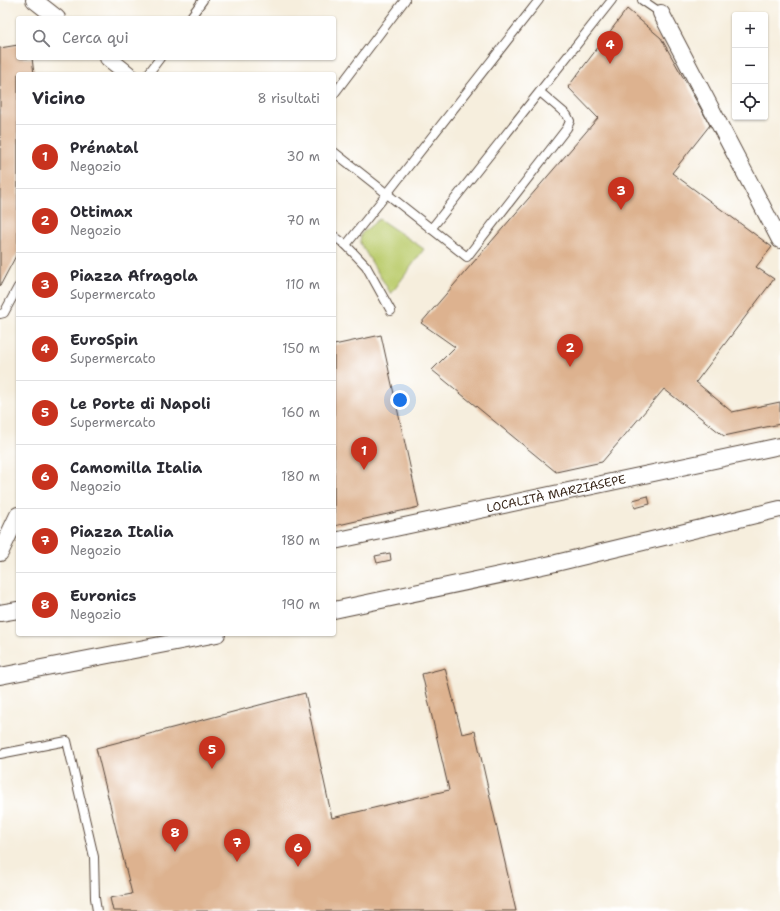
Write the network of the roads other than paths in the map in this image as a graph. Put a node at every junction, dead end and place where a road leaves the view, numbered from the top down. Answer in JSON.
{"nodes":[{"id":1,"x":34,"y":0,"type":"edge"},
{"id":2,"x":203,"y":0,"type":"edge"},
{"id":3,"x":405,"y":0,"type":"edge"},
{"id":4,"x":539,"y":0,"type":"edge"},
{"id":5,"x":612,"y":0,"type":"edge"},
{"id":6,"x":642,"y":0,"type":"edge"},
{"id":7,"x":658,"y":6,"type":"edge"},
{"id":8,"x":54,"y":16,"type":"edge"},
{"id":9,"x":191,"y":16,"type":"edge"},
{"id":10,"x":110,"y":60,"type":"edge"},
{"id":11,"x":158,"y":60,"type":"edge"},
{"id":12,"x":126,"y":72,"type":"edge"},
{"id":13,"x":150,"y":72,"type":"edge"},
{"id":14,"x":336,"y":91,"type":"edge"},
{"id":15,"x":540,"y":92,"type":"junction"},
{"id":16,"x":336,"y":154,"type":"edge"},
{"id":17,"x":386,"y":195,"type":"junction"},
{"id":18,"x":431,"y":229,"type":"junction"},
{"id":19,"x":336,"y":238,"type":"edge"},
{"id":20,"x":780,"y":240,"type":"edge"},
{"id":21,"x":346,"y":245,"type":"junction"},
{"id":22,"x":16,"y":291,"type":"edge"},
{"id":23,"x":391,"y":311,"type":"dead end"},
{"id":24,"x":0,"y":314,"type":"edge"},
{"id":25,"x":780,"y":445,"type":"edge"},
{"id":26,"x":780,"y":509,"type":"edge"},
{"id":27,"x":16,"y":519,"type":"edge"},
{"id":28,"x":336,"y":541,"type":"edge"},
{"id":29,"x":0,"y":553,"type":"edge"},
{"id":30,"x":16,"y":610,"type":"edge"},
{"id":31,"x":336,"y":610,"type":"edge"},
{"id":32,"x":1,"y":613,"type":"edge"},
{"id":33,"x":207,"y":636,"type":"edge"},
{"id":34,"x":0,"y":676,"type":"edge"},
{"id":35,"x":0,"y":754,"type":"edge"},
{"id":36,"x":97,"y":911,"type":"edge"}],
"edges":[{"from":1,"to":8,"type":"street"},
{"from":2,"to":9,"type":"lane"},
{"from":3,"to":14,"type":"lane"},
{"from":4,"to":17,"type":"lane"},
{"from":5,"to":15,"type":"lane"},
{"from":6,"to":7,"type":"lane"},
{"from":7,"to":20,"type":"street"},
{"from":10,"to":12,"type":"street"},
{"from":11,"to":13,"type":"lane"},
{"from":15,"to":18,"type":"lane"},
{"from":15,"to":18,"type":"lane"},
{"from":16,"to":17,"type":"lane"},
{"from":17,"to":18,"type":"lane"},
{"from":17,"to":21,"type":"lane"},
{"from":19,"to":21,"type":"lane"},
{"from":21,"to":23,"type":"lane"},
{"from":22,"to":24,"type":"lane"},
{"from":25,"to":28,"type":"street","name":"LOCALITÀ MARZIASEPE"},
{"from":26,"to":31,"type":"street"},
{"from":27,"to":29,"type":"street"},
{"from":30,"to":32,"type":"street"},
{"from":33,"to":34,"type":"street"},
{"from":35,"to":36,"type":"lane"}]}
